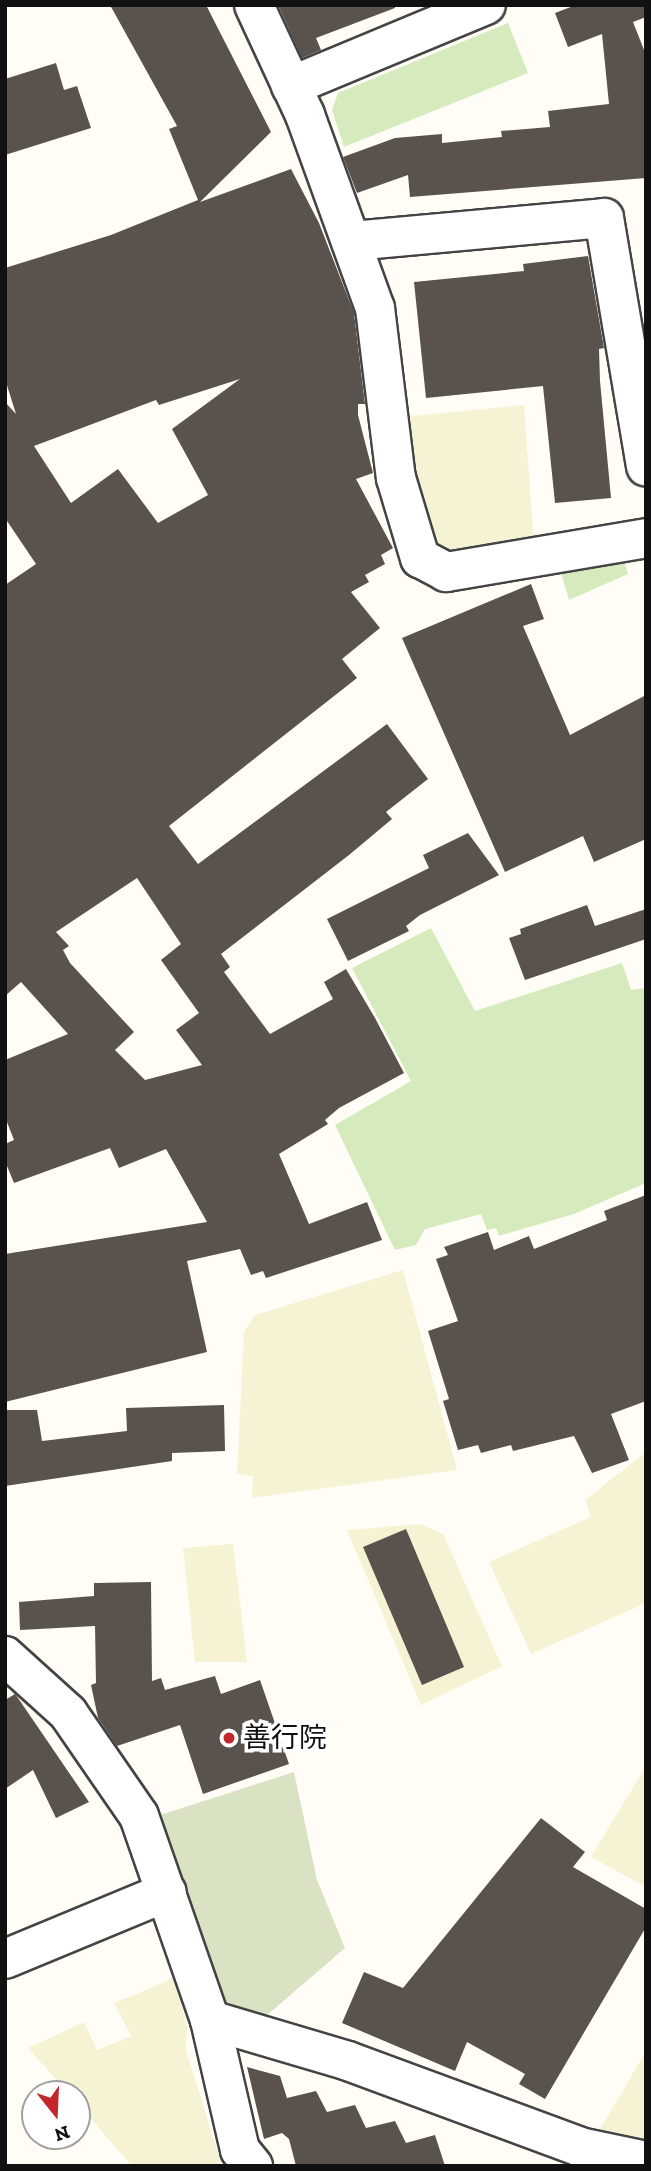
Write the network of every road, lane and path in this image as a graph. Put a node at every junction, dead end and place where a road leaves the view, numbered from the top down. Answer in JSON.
{"nodes":[{"id":1,"x":254,"y":5,"type":"edge"},
{"id":2,"x":486,"y":5,"type":"edge"},
{"id":3,"x":291,"y":86,"type":"junction"},
{"id":4,"x":352,"y":241,"type":"junction"},
{"id":5,"x":646,"y":466,"type":"edge"},
{"id":6,"x":646,"y":538,"type":"edge"},
{"id":7,"x":5,"y":1656,"type":"edge"},
{"id":8,"x":167,"y":1892,"type":"junction"},
{"id":9,"x":5,"y":1959,"type":"edge"},
{"id":10,"x":210,"y":2020,"type":"junction"},
{"id":11,"x":646,"y":2161,"type":"edge"},
{"id":12,"x":253,"y":2166,"type":"edge"}],
"edges":[{"from":1,"to":3,"type":"street"},
{"from":2,"to":3,"type":"street"},
{"from":3,"to":4,"type":"street"},
{"from":4,"to":5,"type":"street"},
{"from":4,"to":6,"type":"street"},
{"from":7,"to":8,"type":"street"},
{"from":8,"to":9,"type":"street"},
{"from":8,"to":10,"type":"street"},
{"from":10,"to":11,"type":"street"},
{"from":10,"to":12,"type":"street"}]}
